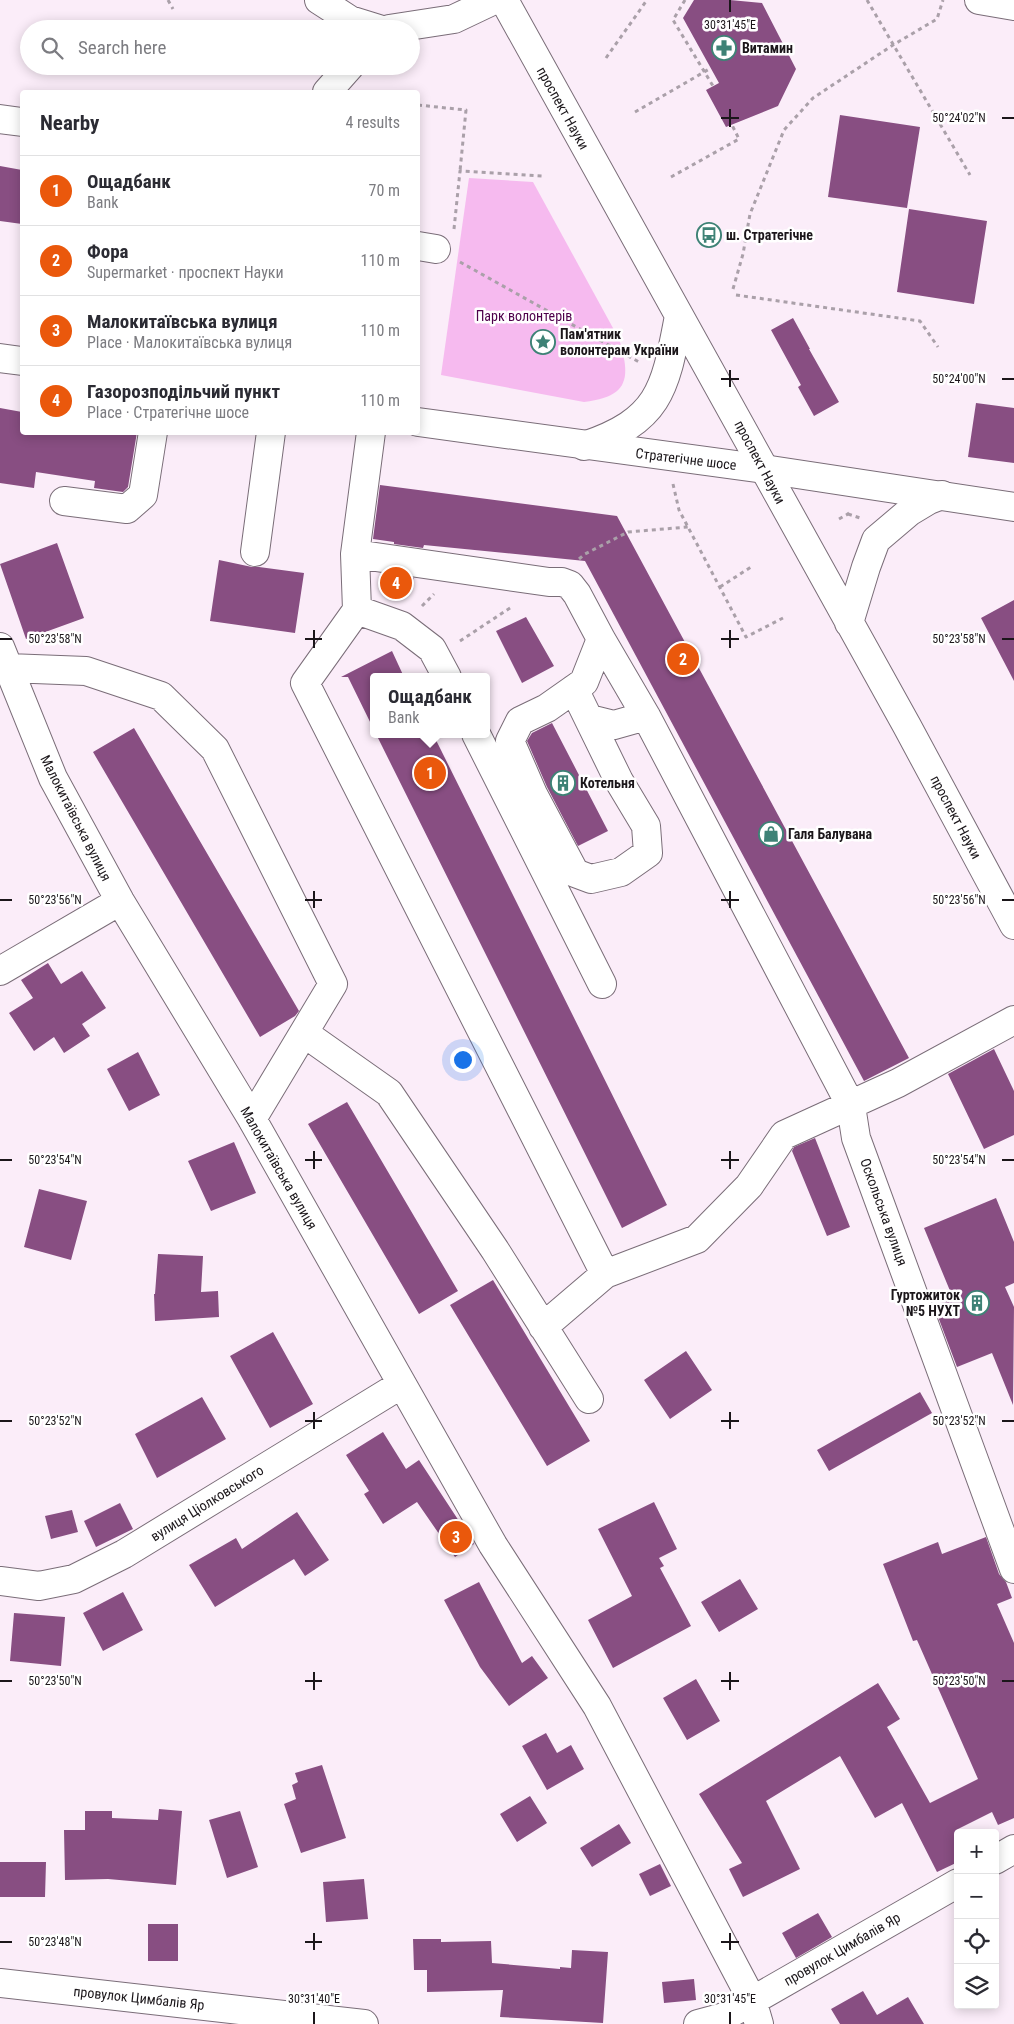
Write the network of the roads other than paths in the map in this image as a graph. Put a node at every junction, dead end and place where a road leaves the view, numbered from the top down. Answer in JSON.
{"nodes":[{"id":1,"x":320,"y":0,"type":"edge"},
{"id":2,"x":494,"y":0,"type":"edge"},
{"id":3,"x":504,"y":0,"type":"edge"},
{"id":4,"x":979,"y":0,"type":"edge"},
{"id":5,"x":1014,"y":6,"type":"edge"},
{"id":6,"x":350,"y":20,"type":"edge"},
{"id":7,"x":420,"y":24,"type":"edge"},
{"id":8,"x":342,"y":75,"type":"edge"},
{"id":9,"x":329,"y":90,"type":"edge"},
{"id":10,"x":0,"y":119,"type":"edge"},
{"id":11,"x":20,"y":122,"type":"edge"},
{"id":12,"x":679,"y":316,"type":"junction"},
{"id":13,"x":0,"y":358,"type":"edge"},
{"id":14,"x":20,"y":361,"type":"edge"},
{"id":15,"x":420,"y":422,"type":"edge"},
{"id":16,"x":153,"y":435,"type":"edge"},
{"id":17,"x":271,"y":435,"type":"edge"},
{"id":18,"x":371,"y":435,"type":"edge"},
{"id":19,"x":584,"y":446,"type":"junction"},
{"id":20,"x":764,"y":469,"type":"junction"},
{"id":21,"x":942,"y":495,"type":"junction"},
{"id":22,"x":64,"y":501,"type":"dead end"},
{"id":23,"x":1014,"y":507,"type":"edge"},
{"id":24,"x":255,"y":552,"type":"dead end"},
{"id":25,"x":355,"y":554,"type":"junction"},
{"id":26,"x":357,"y":610,"type":"junction"},
{"id":27,"x":849,"y":623,"type":"junction"},
{"id":28,"x":601,"y":639,"type":"junction"},
{"id":29,"x":4,"y":658,"type":"edge"},
{"id":30,"x":442,"y":667,"type":"edge"},
{"id":31,"x":574,"y":689,"type":"junction"},
{"id":32,"x":646,"y":716,"type":"junction"},
{"id":33,"x":590,"y":720,"type":"junction"},
{"id":34,"x":478,"y":738,"type":"edge"},
{"id":35,"x":120,"y":901,"type":"junction"},
{"id":36,"x":1014,"y":925,"type":"edge"},
{"id":37,"x":0,"y":971,"type":"edge"},
{"id":38,"x":602,"y":984,"type":"dead end"},
{"id":39,"x":1014,"y":1020,"type":"edge"},
{"id":40,"x":304,"y":1033,"type":"junction"},
{"id":41,"x":850,"y":1106,"type":"junction"},
{"id":42,"x":252,"y":1119,"type":"junction"},
{"id":43,"x":605,"y":1274,"type":"junction"},
{"id":44,"x":543,"y":1327,"type":"junction"},
{"id":45,"x":402,"y":1384,"type":"junction"},
{"id":46,"x":589,"y":1399,"type":"dead end"},
{"id":47,"x":1014,"y":1568,"type":"edge"},
{"id":48,"x":0,"y":1581,"type":"edge"},
{"id":49,"x":1014,"y":1849,"type":"edge"},
{"id":50,"x":999,"y":1858,"type":"edge"},
{"id":51,"x":954,"y":1886,"type":"edge"},
{"id":52,"x":0,"y":1982,"type":"edge"},
{"id":53,"x":756,"y":2012,"type":"edge"},
{"id":54,"x":275,"y":2019,"type":"edge"},
{"id":55,"x":364,"y":2024,"type":"edge"},
{"id":56,"x":698,"y":2024,"type":"edge"}],
"edges":[{"from":1,"to":6,"type":"street"},
{"from":2,"to":7,"type":"street"},
{"from":3,"to":12,"type":"street","name":"проспект Науки"},
{"from":4,"to":5,"type":"street"},
{"from":8,"to":9,"type":"street"},
{"from":10,"to":11,"type":"street"},
{"from":12,"to":19,"type":"street"},
{"from":12,"to":20,"type":"street","name":"проспект Науки"},
{"from":13,"to":14,"type":"street"},
{"from":15,"to":19,"type":"street","name":"Стратегічне шосе"},
{"from":16,"to":22,"type":"street"},
{"from":17,"to":24,"type":"street"},
{"from":18,"to":25,"type":"street"},
{"from":19,"to":20,"type":"street","name":"Стратегічне шосе"},
{"from":20,"to":21,"type":"street","name":"Стратегічне шосе"},
{"from":20,"to":27,"type":"street","name":"проспект Науки"},
{"from":21,"to":23,"type":"street","name":"Стратегічне шосе"},
{"from":21,"to":27,"type":"street"},
{"from":25,"to":26,"type":"street"},
{"from":25,"to":28,"type":"street","name":"Оскольська вулиця"},
{"from":26,"to":30,"type":"street"},
{"from":26,"to":43,"type":"street"},
{"from":27,"to":36,"type":"street","name":"проспект Науки"},
{"from":28,"to":31,"type":"street"},
{"from":28,"to":32,"type":"street","name":"Оскольська вулиця"},
{"from":29,"to":35,"type":"street","name":"Малокитаївська вулиця"},
{"from":29,"to":40,"type":"street"},
{"from":31,"to":33,"type":"street"},
{"from":31,"to":33,"type":"street"},
{"from":32,"to":33,"type":"street"},
{"from":32,"to":41,"type":"street","name":"Оскольська вулиця"},
{"from":34,"to":38,"type":"street"},
{"from":35,"to":37,"type":"street"},
{"from":35,"to":42,"type":"street","name":"Малокитаївська вулиця"},
{"from":39,"to":41,"type":"street"},
{"from":40,"to":42,"type":"street"},
{"from":40,"to":44,"type":"street"},
{"from":41,"to":43,"type":"street"},
{"from":41,"to":47,"type":"street","name":"Оскольська вулиця"},
{"from":42,"to":45,"type":"street","name":"Малокитаївська вулиця"},
{"from":43,"to":44,"type":"street"},
{"from":44,"to":46,"type":"street"},
{"from":45,"to":48,"type":"street","name":"вулиця Ціолковського"},
{"from":45,"to":53,"type":"street","name":"Малокитаївська вулиця"},
{"from":49,"to":50,"type":"street"},
{"from":51,"to":53,"type":"street","name":"провулок Цимбалів Яр"},
{"from":52,"to":54,"type":"street","name":"провулок Цимбалів Яр"},
{"from":53,"to":56,"type":"street","name":"провулок Цимбалів Яр"},
{"from":54,"to":55,"type":"street","name":"провулок Цимбалів Яр"}]}
